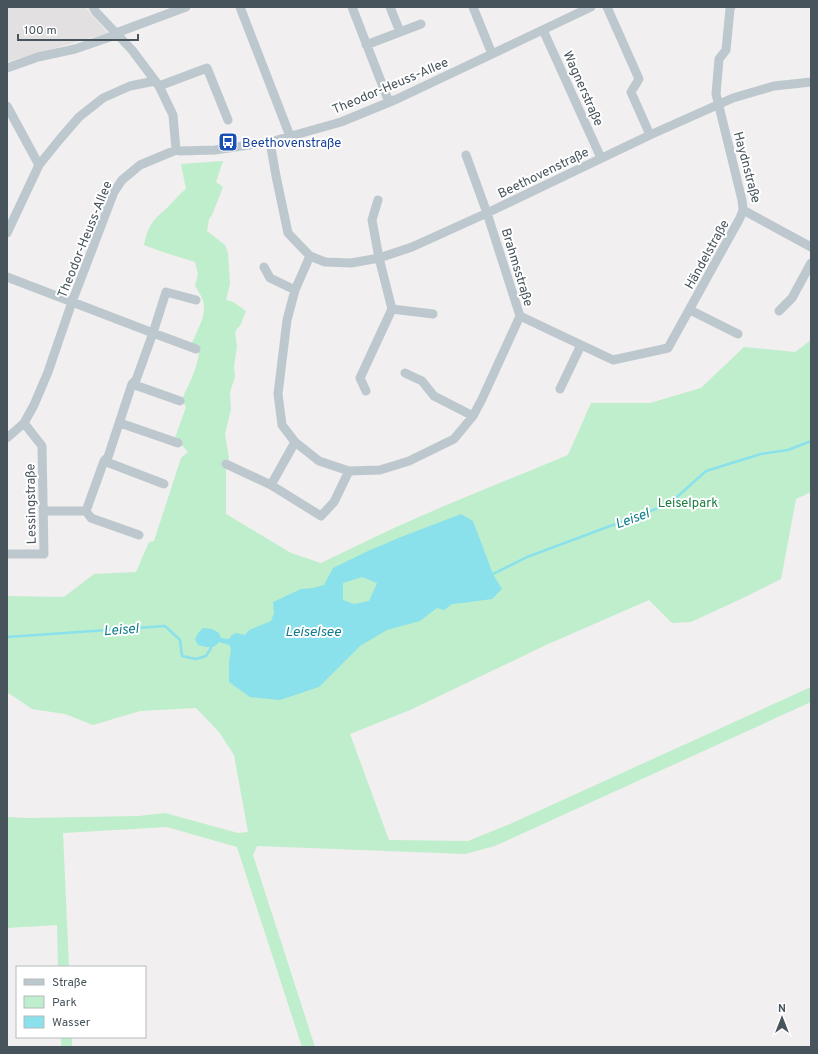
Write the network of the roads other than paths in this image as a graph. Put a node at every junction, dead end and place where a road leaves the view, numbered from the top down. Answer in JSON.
{"nodes":[{"id":1,"x":93,"y":7,"type":"edge"},
{"id":2,"x":186,"y":7,"type":"edge"},
{"id":3,"x":240,"y":7,"type":"edge"},
{"id":4,"x":352,"y":7,"type":"edge"},
{"id":5,"x":390,"y":7,"type":"edge"},
{"id":6,"x":473,"y":7,"type":"edge"},
{"id":7,"x":591,"y":7,"type":"edge"},
{"id":8,"x":607,"y":7,"type":"edge"},
{"id":9,"x":732,"y":7,"type":"edge"},
{"id":10,"x":421,"y":24,"type":"dead end"},
{"id":11,"x":543,"y":30,"type":"junction"},
{"id":12,"x":400,"y":32,"type":"junction"},
{"id":13,"x":116,"y":33,"type":"junction"},
{"id":14,"x":366,"y":45,"type":"junction"},
{"id":15,"x":492,"y":54,"type":"junction"},
{"id":16,"x":7,"y":68,"type":"edge"},
{"id":17,"x":811,"y":82,"type":"edge"},
{"id":18,"x":157,"y":83,"type":"junction"},
{"id":19,"x":389,"y":102,"type":"junction"},
{"id":20,"x":718,"y":104,"type":"junction"},
{"id":21,"x":7,"y":106,"type":"edge"},
{"id":22,"x":228,"y":120,"type":"dead end"},
{"id":23,"x":650,"y":135,"type":"junction"},
{"id":24,"x":290,"y":136,"type":"junction"},
{"id":25,"x":270,"y":142,"type":"junction"},
{"id":26,"x":176,"y":150,"type":"junction"},
{"id":27,"x":466,"y":155,"type":"dead end"},
{"id":28,"x":601,"y":158,"type":"junction"},
{"id":29,"x":39,"y":165,"type":"junction"},
{"id":30,"x":378,"y":200,"type":"dead end"},
{"id":31,"x":743,"y":210,"type":"junction"},
{"id":32,"x":487,"y":213,"type":"junction"},
{"id":33,"x":7,"y":233,"type":"edge"},
{"id":34,"x":811,"y":247,"type":"edge"},
{"id":35,"x":310,"y":256,"type":"junction"},
{"id":36,"x":379,"y":258,"type":"junction"},
{"id":37,"x":811,"y":263,"type":"edge"},
{"id":38,"x":264,"y":267,"type":"dead end"},
{"id":39,"x":7,"y":278,"type":"edge"},
{"id":40,"x":295,"y":290,"type":"junction"},
{"id":41,"x":196,"y":300,"type":"dead end"},
{"id":42,"x":72,"y":302,"type":"junction"},
{"id":43,"x":392,"y":309,"type":"junction"},
{"id":44,"x":690,"y":310,"type":"junction"},
{"id":45,"x":779,"y":311,"type":"dead end"},
{"id":46,"x":433,"y":314,"type":"dead end"},
{"id":47,"x":520,"y":316,"type":"junction"},
{"id":48,"x":153,"y":333,"type":"junction"},
{"id":49,"x":738,"y":334,"type":"dead end"},
{"id":50,"x":581,"y":345,"type":"junction"},
{"id":51,"x":196,"y":350,"type":"dead end"},
{"id":52,"x":405,"y":373,"type":"dead end"},
{"id":53,"x":132,"y":384,"type":"junction"},
{"id":54,"x":560,"y":389,"type":"dead end"},
{"id":55,"x":366,"y":391,"type":"dead end"},
{"id":56,"x":180,"y":400,"type":"dead end"},
{"id":57,"x":473,"y":416,"type":"junction"},
{"id":58,"x":24,"y":423,"type":"junction"},
{"id":59,"x":120,"y":423,"type":"junction"},
{"id":60,"x":7,"y":438,"type":"edge"},
{"id":61,"x":295,"y":442,"type":"junction"},
{"id":62,"x":178,"y":443,"type":"dead end"},
{"id":63,"x":104,"y":461,"type":"junction"},
{"id":64,"x":226,"y":464,"type":"dead end"},
{"id":65,"x":349,"y":471,"type":"junction"},
{"id":66,"x":164,"y":484,"type":"dead end"},
{"id":67,"x":271,"y":485,"type":"junction"},
{"id":68,"x":43,"y":511,"type":"junction"},
{"id":69,"x":86,"y":511,"type":"junction"},
{"id":70,"x":138,"y":535,"type":"dead end"},
{"id":71,"x":7,"y":554,"type":"edge"}],
"edges":[{"from":1,"to":13,"type":"street"},
{"from":2,"to":13,"type":"street"},
{"from":3,"to":24,"type":"street"},
{"from":4,"to":14,"type":"street"},
{"from":5,"to":12,"type":"street"},
{"from":6,"to":15,"type":"street"},
{"from":7,"to":11,"type":"street","name":"Theodor-Heuss-Allee"},
{"from":8,"to":23,"type":"street"},
{"from":9,"to":20,"type":"street"},
{"from":10,"to":12,"type":"street"},
{"from":11,"to":15,"type":"street","name":"Theodor-Heuss-Allee"},
{"from":11,"to":28,"type":"street","name":"Wagnerstraße"},
{"from":12,"to":14,"type":"street"},
{"from":13,"to":16,"type":"street"},
{"from":13,"to":18,"type":"street"},
{"from":14,"to":19,"type":"street"},
{"from":15,"to":19,"type":"street","name":"Theodor-Heuss-Allee"},
{"from":17,"to":20,"type":"street","name":"Beethovenstraße"},
{"from":18,"to":22,"type":"street"},
{"from":18,"to":26,"type":"street"},
{"from":18,"to":29,"type":"street"},
{"from":19,"to":24,"type":"street","name":"Theodor-Heuss-Allee"},
{"from":20,"to":23,"type":"street","name":"Beethovenstraße"},
{"from":20,"to":31,"type":"street","name":"Haydnstraße"},
{"from":21,"to":29,"type":"street"},
{"from":23,"to":28,"type":"street","name":"Beethovenstraße"},
{"from":24,"to":25,"type":"street","name":"Theodor-Heuss-Allee"},
{"from":25,"to":26,"type":"street","name":"Theodor-Heuss-Allee"},
{"from":25,"to":35,"type":"street","name":"Beethovenstraße"},
{"from":26,"to":42,"type":"street","name":"Theodor-Heuss-Allee"},
{"from":27,"to":32,"type":"street","name":"Brahmsstraße"},
{"from":28,"to":32,"type":"street","name":"Beethovenstraße"},
{"from":29,"to":33,"type":"street"},
{"from":30,"to":36,"type":"street"},
{"from":31,"to":34,"type":"street","name":"Haydnstraße"},
{"from":31,"to":44,"type":"street","name":"Händelstraße"},
{"from":32,"to":36,"type":"street","name":"Beethovenstraße"},
{"from":32,"to":47,"type":"street","name":"Brahmsstraße"},
{"from":35,"to":36,"type":"street","name":"Beethovenstraße"},
{"from":35,"to":40,"type":"street","name":"Brahmsstraße"},
{"from":36,"to":43,"type":"street"},
{"from":37,"to":45,"type":"street"},
{"from":38,"to":40,"type":"street"},
{"from":39,"to":42,"type":"street"},
{"from":40,"to":61,"type":"street","name":"Brahmsstraße"},
{"from":41,"to":48,"type":"street"},
{"from":42,"to":48,"type":"street"},
{"from":42,"to":58,"type":"street","name":"Theodor-Heuss-Allee"},
{"from":43,"to":46,"type":"street"},
{"from":43,"to":55,"type":"street"},
{"from":44,"to":49,"type":"street","name":"Händelstraße"},
{"from":44,"to":50,"type":"street","name":"Händelstraße"},
{"from":47,"to":50,"type":"street","name":"Händelstraße"},
{"from":47,"to":57,"type":"street","name":"Brahmsstraße"},
{"from":48,"to":51,"type":"street"},
{"from":48,"to":53,"type":"street"},
{"from":50,"to":54,"type":"street"},
{"from":52,"to":57,"type":"street"},
{"from":53,"to":56,"type":"street"},
{"from":53,"to":59,"type":"street"},
{"from":57,"to":65,"type":"street","name":"Brahmsstraße"},
{"from":58,"to":60,"type":"street","name":"Theodor-Heuss-Allee"},
{"from":58,"to":68,"type":"street","name":"Lessingstraße"},
{"from":59,"to":62,"type":"street"},
{"from":59,"to":63,"type":"street"},
{"from":61,"to":65,"type":"street","name":"Brahmsstraße"},
{"from":61,"to":67,"type":"street"},
{"from":63,"to":66,"type":"street"},
{"from":63,"to":69,"type":"street"},
{"from":64,"to":67,"type":"street"},
{"from":65,"to":67,"type":"street"},
{"from":68,"to":69,"type":"street"},
{"from":68,"to":71,"type":"street","name":"Lessingstraße"},
{"from":69,"to":70,"type":"street"}]}
